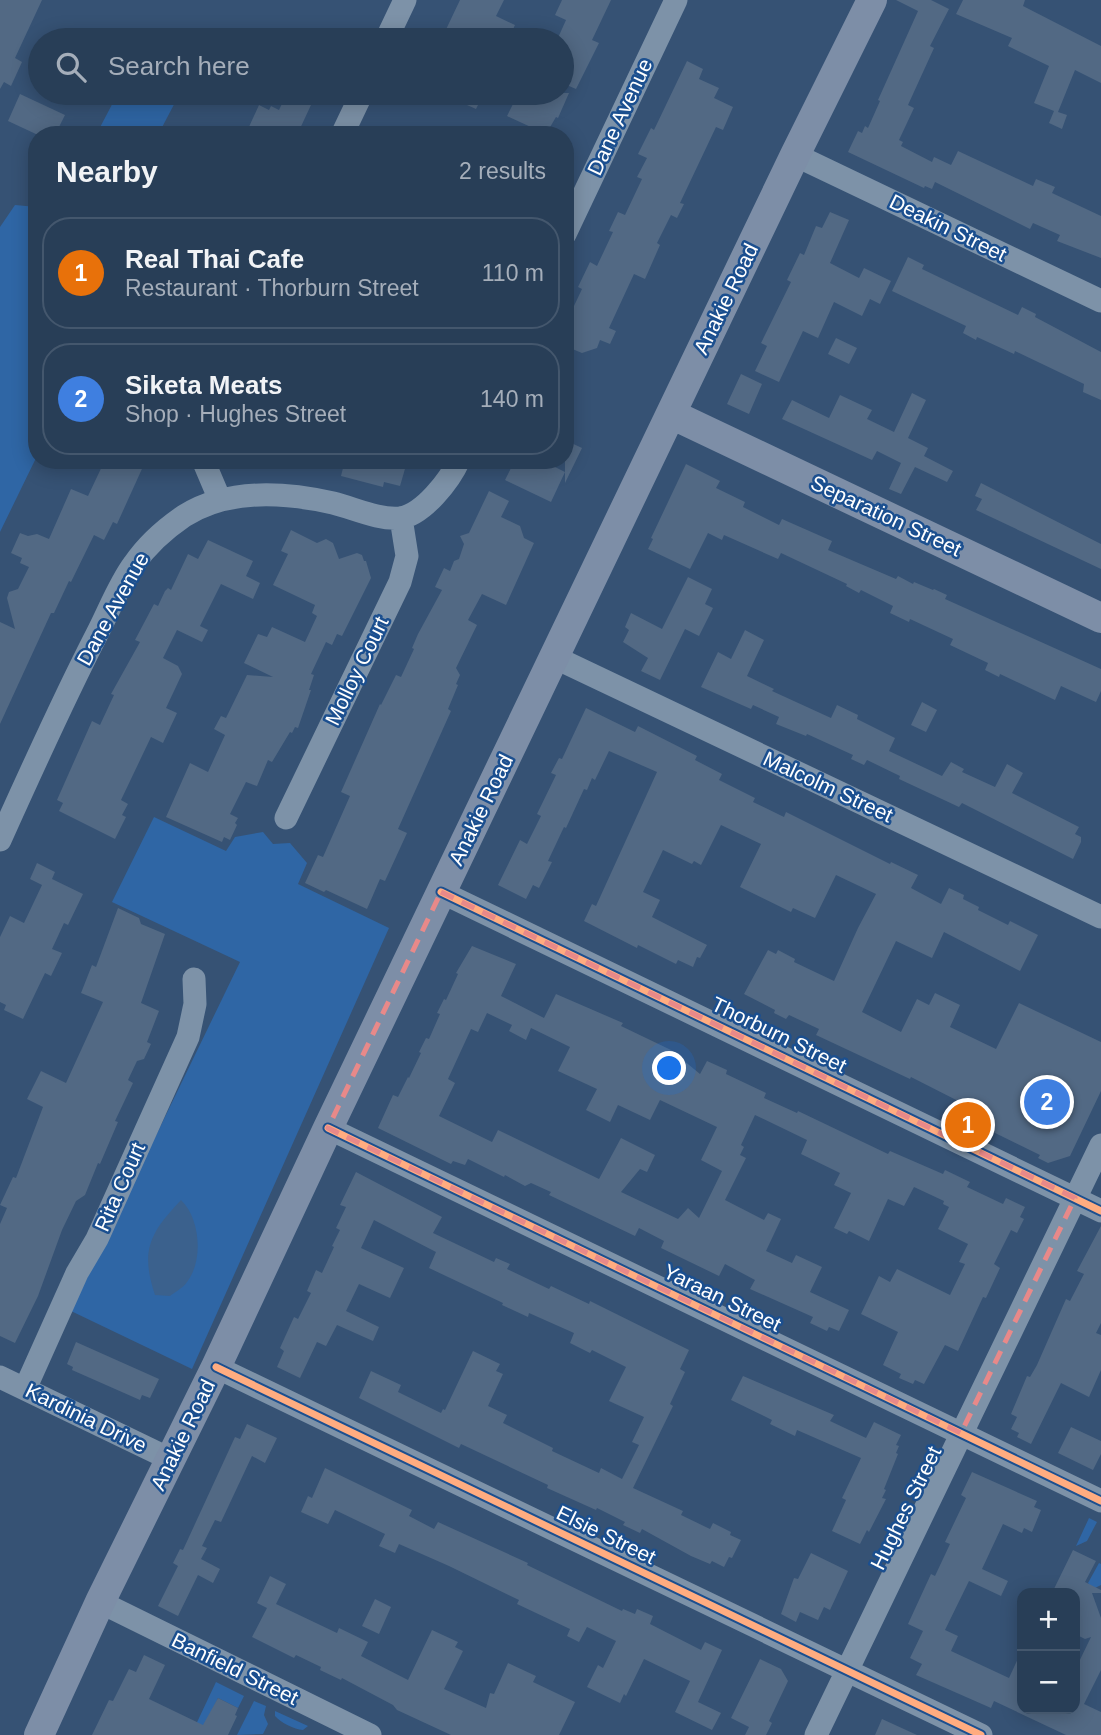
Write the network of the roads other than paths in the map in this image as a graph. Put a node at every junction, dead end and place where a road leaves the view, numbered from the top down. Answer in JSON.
{"nodes":[{"id":1,"x":405,"y":0,"type":"edge"},
{"id":2,"x":676,"y":0,"type":"edge"},
{"id":3,"x":872,"y":0,"type":"edge"},
{"id":4,"x":392,"y":28,"type":"edge"},
{"id":5,"x":356,"y":105,"type":"edge"},
{"id":6,"x":346,"y":126,"type":"edge"},
{"id":7,"x":795,"y":155,"type":"junction"},
{"id":8,"x":574,"y":215,"type":"edge"},
{"id":9,"x":1101,"y":301,"type":"edge"},
{"id":10,"x":671,"y":414,"type":"junction"},
{"id":11,"x":207,"y":469,"type":"edge"},
{"id":12,"x":453,"y":469,"type":"edge"},
{"id":13,"x":220,"y":500,"type":"junction"},
{"id":14,"x":401,"y":518,"type":"junction"},
{"id":15,"x":1101,"y":618,"type":"edge"},
{"id":16,"x":554,"y":657,"type":"junction"},
{"id":17,"x":286,"y":818,"type":"dead end"},
{"id":18,"x":0,"y":840,"type":"edge"},
{"id":19,"x":441,"y":892,"type":"junction"},
{"id":20,"x":1101,"y":917,"type":"edge"},
{"id":21,"x":194,"y":979,"type":"dead end"},
{"id":22,"x":328,"y":1128,"type":"junction"},
{"id":23,"x":1101,"y":1145,"type":"edge"},
{"id":24,"x":1075,"y":1198,"type":"junction"},
{"id":25,"x":1101,"y":1211,"type":"edge"},
{"id":26,"x":216,"y":1367,"type":"junction"},
{"id":27,"x":0,"y":1377,"type":"edge"},
{"id":28,"x":26,"y":1389,"type":"junction"},
{"id":29,"x":961,"y":1433,"type":"junction"},
{"id":30,"x":172,"y":1460,"type":"junction"},
{"id":31,"x":1101,"y":1501,"type":"edge"},
{"id":32,"x":100,"y":1602,"type":"junction"},
{"id":33,"x":847,"y":1670,"type":"junction"},
{"id":34,"x":359,"y":1733,"type":"edge"},
{"id":35,"x":38,"y":1735,"type":"edge"},
{"id":36,"x":816,"y":1735,"type":"edge"},
{"id":37,"x":981,"y":1735,"type":"edge"}],
"edges":[{"from":1,"to":4,"type":"street"},
{"from":2,"to":8,"type":"street","name":"Dane Avenue"},
{"from":3,"to":7,"type":"main road","name":"Anakie Road"},
{"from":5,"to":6,"type":"street"},
{"from":7,"to":9,"type":"street","name":"Deakin Street"},
{"from":7,"to":10,"type":"main road","name":"Anakie Road"},
{"from":10,"to":15,"type":"main road","name":"Separation Street"},
{"from":10,"to":16,"type":"main road","name":"Anakie Road"},
{"from":11,"to":13,"type":"street"},
{"from":12,"to":14,"type":"street"},
{"from":13,"to":14,"type":"street","name":"Dane Avenue"},
{"from":13,"to":18,"type":"street","name":"Dane Avenue"},
{"from":14,"to":17,"type":"street","name":"Molloy Court"},
{"from":16,"to":19,"type":"main road","name":"Anakie Road"},
{"from":16,"to":20,"type":"street","name":"Malcolm Street"},
{"from":19,"to":22,"type":"main road","name":"Anakie Road"},
{"from":19,"to":24,"type":"street","name":"Thorburn Street"},
{"from":21,"to":28,"type":"street","name":"Rita Court"},
{"from":22,"to":26,"type":"main road","name":"Anakie Road"},
{"from":22,"to":29,"type":"street","name":"Yaraan Street"},
{"from":23,"to":24,"type":"street","name":"Hughes Street"},
{"from":24,"to":25,"type":"street","name":"Thorburn Street"},
{"from":24,"to":29,"type":"street","name":"Hughes Street"},
{"from":26,"to":30,"type":"main road","name":"Anakie Road"},
{"from":26,"to":33,"type":"street","name":"Elsie Street"},
{"from":27,"to":28,"type":"street","name":"Kardinia Drive"},
{"from":28,"to":30,"type":"street","name":"Kardinia Drive"},
{"from":29,"to":31,"type":"street","name":"Yaraan Street"},
{"from":29,"to":33,"type":"street","name":"Hughes Street"},
{"from":30,"to":32,"type":"main road","name":"Anakie Road"},
{"from":32,"to":34,"type":"street","name":"Banfield Street"},
{"from":32,"to":35,"type":"main road","name":"Anakie Road"},
{"from":33,"to":36,"type":"street","name":"Hughes Street"},
{"from":33,"to":37,"type":"street","name":"Elsie Street"}]}
